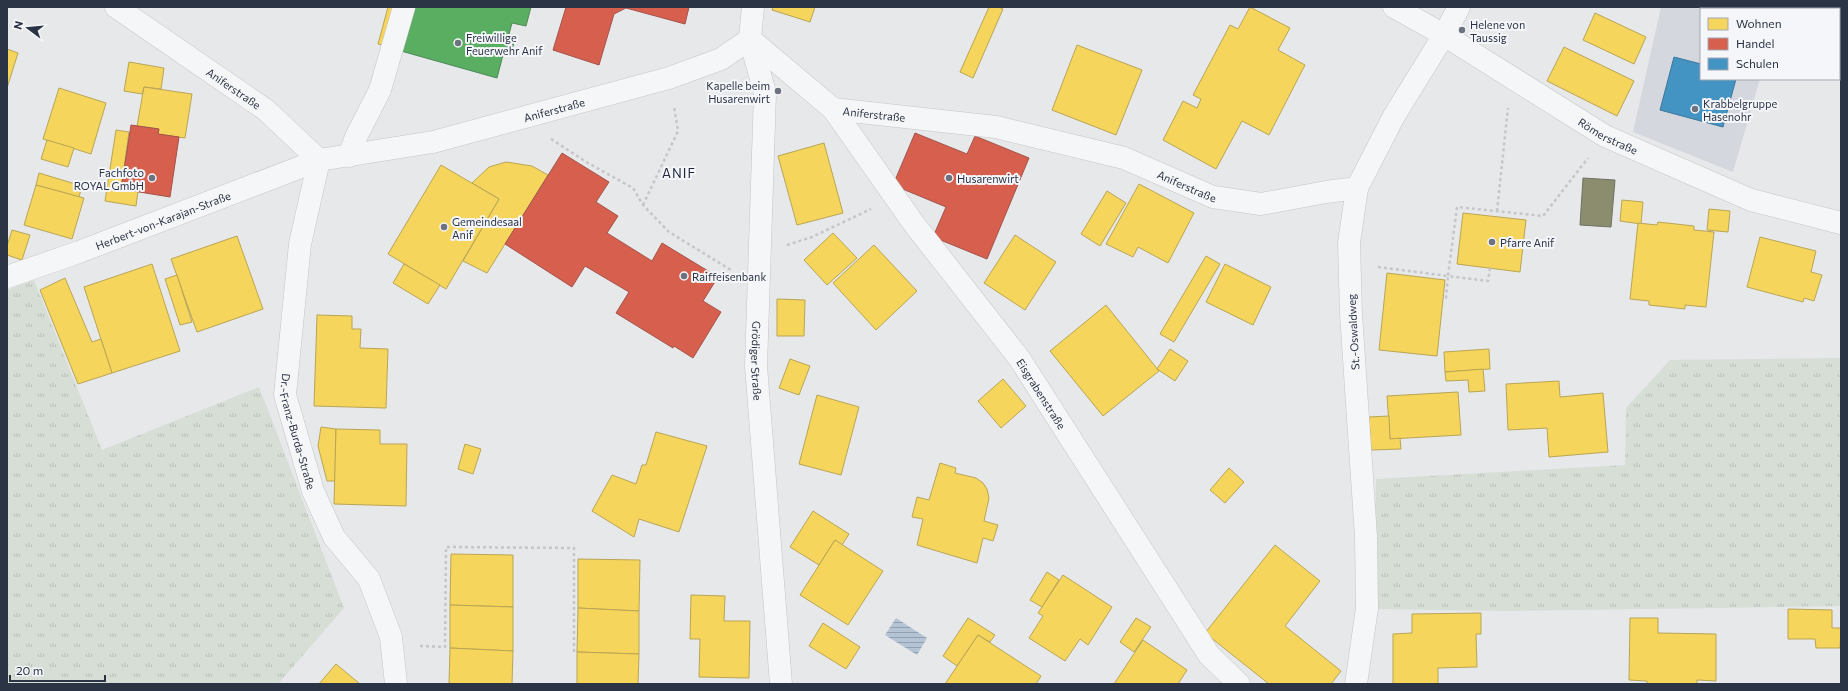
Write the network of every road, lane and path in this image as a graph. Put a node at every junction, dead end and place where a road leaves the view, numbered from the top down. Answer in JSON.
{"nodes":[{"id":1,"x":116,"y":7,"type":"edge"},
{"id":2,"x":404,"y":7,"type":"edge"},
{"id":3,"x":753,"y":7,"type":"edge"},
{"id":4,"x":1394,"y":7,"type":"edge"},
{"id":5,"x":1459,"y":7,"type":"edge"},
{"id":6,"x":1444,"y":35,"type":"junction"},
{"id":7,"x":750,"y":39,"type":"junction"},
{"id":8,"x":669,"y":78,"type":"junction"},
{"id":9,"x":1518,"y":82,"type":"junction"},
{"id":10,"x":833,"y":109,"type":"junction"},
{"id":11,"x":531,"y":116,"type":"junction"},
{"id":12,"x":1605,"y":136,"type":"junction"},
{"id":13,"x":349,"y":156,"type":"junction"},
{"id":14,"x":319,"y":160,"type":"junction"},
{"id":15,"x":1357,"y":188,"type":"junction"},
{"id":16,"x":895,"y":197,"type":"junction"},
{"id":17,"x":643,"y":205,"type":"junction"},
{"id":18,"x":1497,"y":211,"type":"junction"},
{"id":19,"x":1841,"y":223,"type":"edge"},
{"id":20,"x":759,"y":253,"type":"junction"},
{"id":21,"x":1350,"y":263,"type":"junction"},
{"id":22,"x":1490,"y":268,"type":"dead end"},
{"id":23,"x":1448,"y":276,"type":"junction"},
{"id":24,"x":7,"y":277,"type":"edge"},
{"id":25,"x":758,"y":287,"type":"junction"},
{"id":26,"x":1443,"y":299,"type":"dead end"},
{"id":27,"x":392,"y":647,"type":"junction"},
{"id":28,"x":574,"y":655,"type":"dead end"},
{"id":29,"x":396,"y":684,"type":"edge"},
{"id":30,"x":781,"y":684,"type":"edge"},
{"id":31,"x":1239,"y":684,"type":"edge"},
{"id":32,"x":1356,"y":684,"type":"edge"}],
"edges":[{"from":1,"to":14,"type":"street","name":"Aniferstraße"},
{"from":2,"to":13,"type":"street"},
{"from":3,"to":7,"type":"street"},
{"from":4,"to":6,"type":"street","name":"Römerstraße"},
{"from":5,"to":6,"type":"street","name":"St.-Oswaldweg"},
{"from":6,"to":9,"type":"street","name":"Römerstraße"},
{"from":6,"to":15,"type":"street","name":"St.-Oswaldweg"},
{"from":7,"to":8,"type":"street","name":"Aniferstraße"},
{"from":7,"to":10,"type":"street","name":"Aniferstraße"},
{"from":7,"to":20,"type":"street","name":"Grödiger Straße"},
{"from":8,"to":11,"type":"street","name":"Aniferstraße"},
{"from":8,"to":17,"type":"path"},
{"from":9,"to":12,"type":"street","name":"Römerstraße"},
{"from":9,"to":18,"type":"path"},
{"from":10,"to":15,"type":"street","name":"Aniferstraße"},
{"from":10,"to":16,"type":"street","name":"Eisgrabenstraße"},
{"from":11,"to":13,"type":"street","name":"Aniferstraße"},
{"from":11,"to":17,"type":"path"},
{"from":12,"to":18,"type":"path"},
{"from":12,"to":19,"type":"street","name":"Römerstraße"},
{"from":13,"to":14,"type":"street","name":"Aniferstraße"},
{"from":14,"to":24,"type":"street","name":"Herbert-von-Karajan-Straße"},
{"from":14,"to":27,"type":"street","name":"Dr.-Franz-Burda-Straße"},
{"from":15,"to":21,"type":"street","name":"St.-Oswaldweg"},
{"from":16,"to":20,"type":"path"},
{"from":16,"to":31,"type":"street","name":"Eisgrabenstraße"},
{"from":17,"to":25,"type":"path"},
{"from":18,"to":23,"type":"path"},
{"from":20,"to":25,"type":"street","name":"Grödiger Straße"},
{"from":21,"to":23,"type":"path"},
{"from":21,"to":32,"type":"street","name":"St.-Oswaldweg"},
{"from":22,"to":23,"type":"path"},
{"from":23,"to":26,"type":"path"},
{"from":25,"to":30,"type":"street","name":"Grödiger Straße"},
{"from":27,"to":28,"type":"path"},
{"from":27,"to":29,"type":"street","name":"Dr.-Franz-Burda-Straße"}]}
